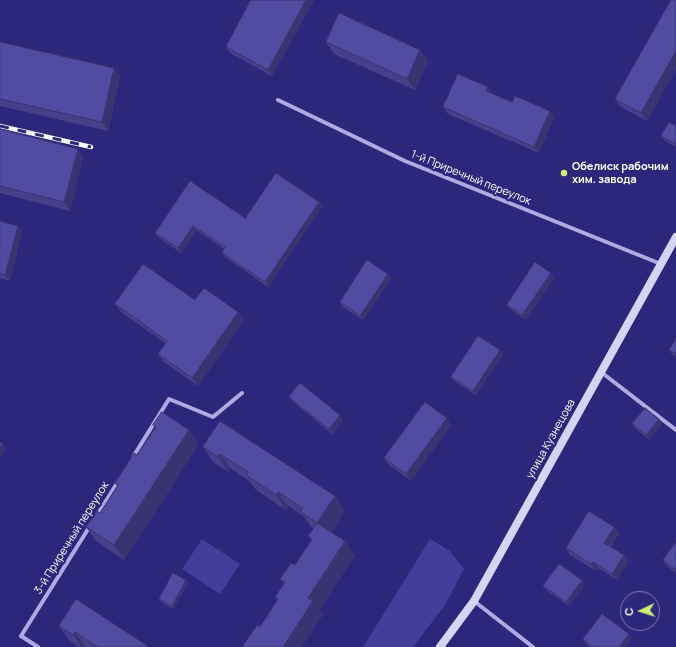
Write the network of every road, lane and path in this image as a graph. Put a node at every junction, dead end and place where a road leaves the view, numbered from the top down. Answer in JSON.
{"nodes":[{"id":1,"x":278,"y":100,"type":"dead end"},
{"id":2,"x":676,"y":237,"type":"edge"},
{"id":3,"x":661,"y":264,"type":"junction"},
{"id":4,"x":601,"y":372,"type":"junction"},
{"id":5,"x":242,"y":393,"type":"dead end"},
{"id":6,"x":676,"y":430,"type":"edge"},
{"id":7,"x":132,"y":459,"type":"edge"},
{"id":8,"x":123,"y":473,"type":"edge"},
{"id":9,"x":474,"y":601,"type":"junction"},
{"id":10,"x":38,"y":647,"type":"edge"},
{"id":11,"x":440,"y":647,"type":"edge"},
{"id":12,"x":533,"y":647,"type":"edge"}],
"edges":[{"from":1,"to":3,"type":"street","name":"1-й Приречный переулок"},
{"from":2,"to":3,"type":"main road","name":"улица Кузнецова"},
{"from":3,"to":4,"type":"main road","name":"улица Кузнецова"},
{"from":4,"to":6,"type":"street"},
{"from":4,"to":9,"type":"main road","name":"улица Кузнецова"},
{"from":5,"to":7,"type":"street"},
{"from":8,"to":10,"type":"street","name":"3-й Приречный переулок"},
{"from":9,"to":11,"type":"main road","name":"улица Кузнецова"},
{"from":9,"to":12,"type":"street"}]}
